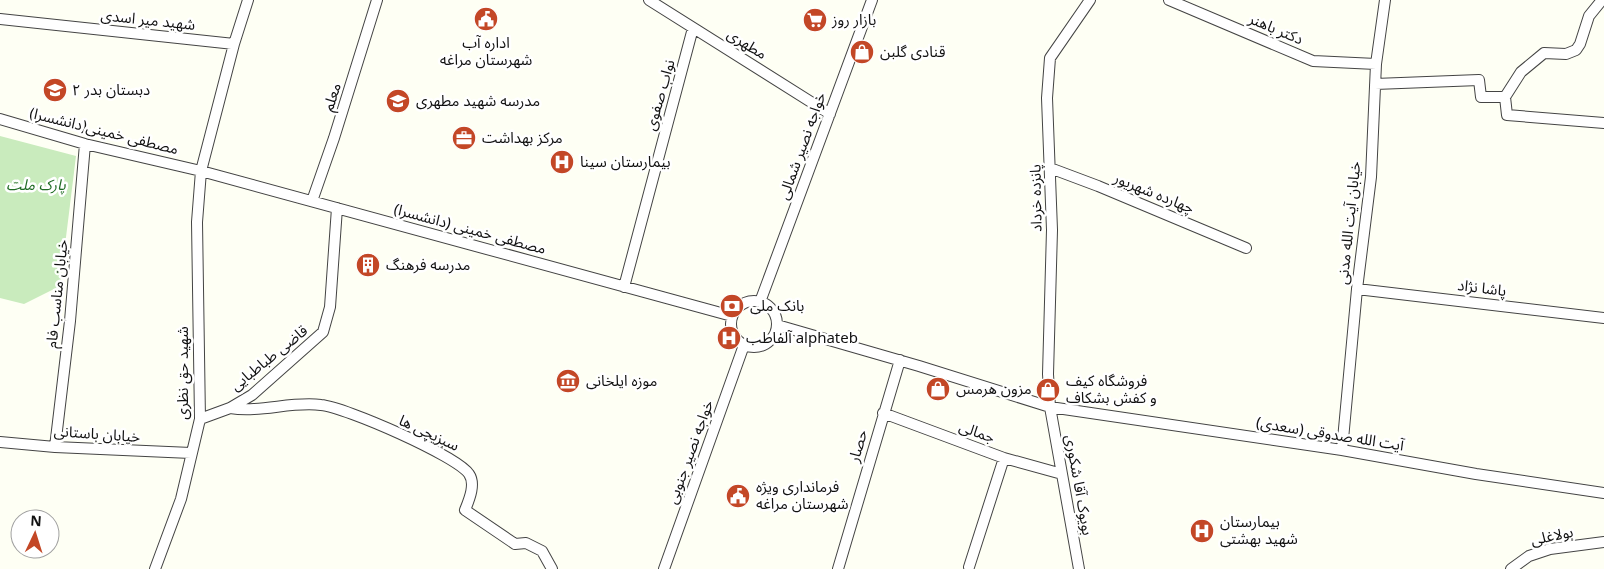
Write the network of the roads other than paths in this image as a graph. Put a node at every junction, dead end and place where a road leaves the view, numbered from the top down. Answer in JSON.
{"nodes":[{"id":1,"x":248,"y":0,"type":"edge"},
{"id":2,"x":377,"y":0,"type":"edge"},
{"id":3,"x":649,"y":0,"type":"edge"},
{"id":4,"x":872,"y":0,"type":"edge"},
{"id":5,"x":1090,"y":0,"type":"edge"},
{"id":6,"x":1169,"y":0,"type":"edge"},
{"id":7,"x":1385,"y":0,"type":"edge"},
{"id":8,"x":1602,"y":0,"type":"edge"},
{"id":9,"x":0,"y":19,"type":"edge"},
{"id":10,"x":693,"y":28,"type":"junction"},
{"id":11,"x":234,"y":44,"type":"junction"},
{"id":12,"x":1376,"y":64,"type":"junction"},
{"id":13,"x":1375,"y":84,"type":"junction"},
{"id":14,"x":1505,"y":97,"type":"junction"},
{"id":15,"x":830,"y":114,"type":"junction"},
{"id":16,"x":0,"y":119,"type":"edge"},
{"id":17,"x":1604,"y":124,"type":"edge"},
{"id":18,"x":85,"y":144,"type":"junction"},
{"id":19,"x":1050,"y":168,"type":"junction"},
{"id":20,"x":201,"y":171,"type":"junction"},
{"id":21,"x":312,"y":201,"type":"junction"},
{"id":22,"x":337,"y":208,"type":"junction"},
{"id":23,"x":1246,"y":248,"type":"dead end"},
{"id":24,"x":624,"y":287,"type":"junction"},
{"id":25,"x":1357,"y":289,"type":"junction"},
{"id":26,"x":760,"y":302,"type":"junction"},
{"id":27,"x":732,"y":316,"type":"junction"},
{"id":28,"x":1604,"y":318,"type":"edge"},
{"id":29,"x":777,"y":326,"type":"junction"},
{"id":30,"x":744,"y":345,"type":"junction"},
{"id":31,"x":900,"y":360,"type":"junction"},
{"id":32,"x":1050,"y":407,"type":"junction"},
{"id":33,"x":230,"y":408,"type":"junction"},
{"id":34,"x":883,"y":413,"type":"junction"},
{"id":35,"x":200,"y":419,"type":"junction"},
{"id":36,"x":0,"y":442,"type":"edge"},
{"id":37,"x":55,"y":447,"type":"junction"},
{"id":38,"x":1342,"y":450,"type":"junction"},
{"id":39,"x":191,"y":453,"type":"junction"},
{"id":40,"x":1004,"y":458,"type":"junction"},
{"id":41,"x":1062,"y":474,"type":"junction"},
{"id":42,"x":1604,"y":493,"type":"edge"},
{"id":43,"x":1604,"y":542,"type":"edge"},
{"id":44,"x":969,"y":567,"type":"dead end"},
{"id":45,"x":155,"y":569,"type":"edge"},
{"id":46,"x":552,"y":569,"type":"edge"},
{"id":47,"x":664,"y":569,"type":"edge"},
{"id":48,"x":838,"y":569,"type":"edge"},
{"id":49,"x":1079,"y":569,"type":"edge"},
{"id":50,"x":1511,"y":569,"type":"edge"}],
"edges":[{"from":1,"to":11,"type":"street","name":"شهید حق نظری"},
{"from":2,"to":21,"type":"street","name":"معلم"},
{"from":3,"to":10,"type":"street","name":"مطهری"},
{"from":4,"to":15,"type":"street","name":"خواجه نصیر شمالی"},
{"from":5,"to":19,"type":"street","name":"پانزده خرداد"},
{"from":6,"to":12,"type":"street","name":"دکتر باهنر"},
{"from":7,"to":12,"type":"street","name":"خیابان آیت الله مدنی"},
{"from":8,"to":14,"type":"street"},
{"from":9,"to":11,"type":"street","name":"شهید میر اسدی"},
{"from":10,"to":15,"type":"street","name":"مطهری"},
{"from":10,"to":24,"type":"street","name":"نواب صفوی"},
{"from":11,"to":20,"type":"street","name":"شهید حق نظری"},
{"from":12,"to":13,"type":"street","name":"خیابان آیت الله مدنی"},
{"from":13,"to":14,"type":"street"},
{"from":13,"to":25,"type":"street","name":"خیابان آیت الله مدنی"},
{"from":14,"to":17,"type":"street"},
{"from":15,"to":26,"type":"street","name":"خواجه نصیر شمالی"},
{"from":16,"to":18,"type":"street","name":"(دانشسرا)مصطفی خمینی"},
{"from":18,"to":20,"type":"street","name":"(دانشسرا)مصطفی خمینی"},
{"from":18,"to":37,"type":"street","name":"خیابان مناسب فام"},
{"from":19,"to":23,"type":"street","name":"چهارده شهریور"},
{"from":19,"to":32,"type":"street","name":"پانزده خرداد"},
{"from":20,"to":21,"type":"street","name":"مصطفی خمینی (دانشسرا)"},
{"from":20,"to":35,"type":"street","name":"شهید حق نظری"},
{"from":21,"to":22,"type":"street","name":"مصطفی خمینی (دانشسرا)"},
{"from":22,"to":24,"type":"street","name":"مصطفی خمینی (دانشسرا)"},
{"from":22,"to":33,"type":"street","name":"قاضی طباطبایی"},
{"from":24,"to":27,"type":"street","name":"مصطفی خمینی (دانشسرا)"},
{"from":25,"to":28,"type":"street","name":"پاشا نژاد"},
{"from":25,"to":38,"type":"street","name":"خیابان آیت الله مدنی"},
{"from":26,"to":27,"type":"street"},
{"from":26,"to":29,"type":"street"},
{"from":27,"to":30,"type":"street"},
{"from":29,"to":30,"type":"street"},
{"from":29,"to":31,"type":"street","name":"آیت الله صدوقی (سعدی)"},
{"from":30,"to":47,"type":"street","name":"خواجه نصیر جنوبی"},
{"from":31,"to":32,"type":"street","name":"آیت الله صدوقی (سعدی)"},
{"from":31,"to":34,"type":"street","name":"حصار"},
{"from":32,"to":38,"type":"street","name":"آیت الله صدوقی (سعدی)"},
{"from":32,"to":41,"type":"street","name":"بویوک آقا شکوری"},
{"from":33,"to":35,"type":"street","name":"قاضی طباطبایی"},
{"from":33,"to":46,"type":"street","name":"سبزیچی ها"},
{"from":34,"to":40,"type":"street","name":"جمالی"},
{"from":34,"to":48,"type":"street","name":"حصار"},
{"from":35,"to":39,"type":"street","name":"شهید حق نظری"},
{"from":36,"to":37,"type":"street","name":"خیابان باستانی"},
{"from":37,"to":39,"type":"street","name":"خیابان باستانی"},
{"from":38,"to":42,"type":"street","name":"آیت الله صدوقی (سعدی)"},
{"from":39,"to":45,"type":"street","name":"شهید حق نظری"},
{"from":40,"to":41,"type":"street","name":"جمالی"},
{"from":40,"to":44,"type":"street"},
{"from":41,"to":49,"type":"street","name":"بویوک آقا شکوری"},
{"from":43,"to":50,"type":"street","name":"بولاغلی"}]}
